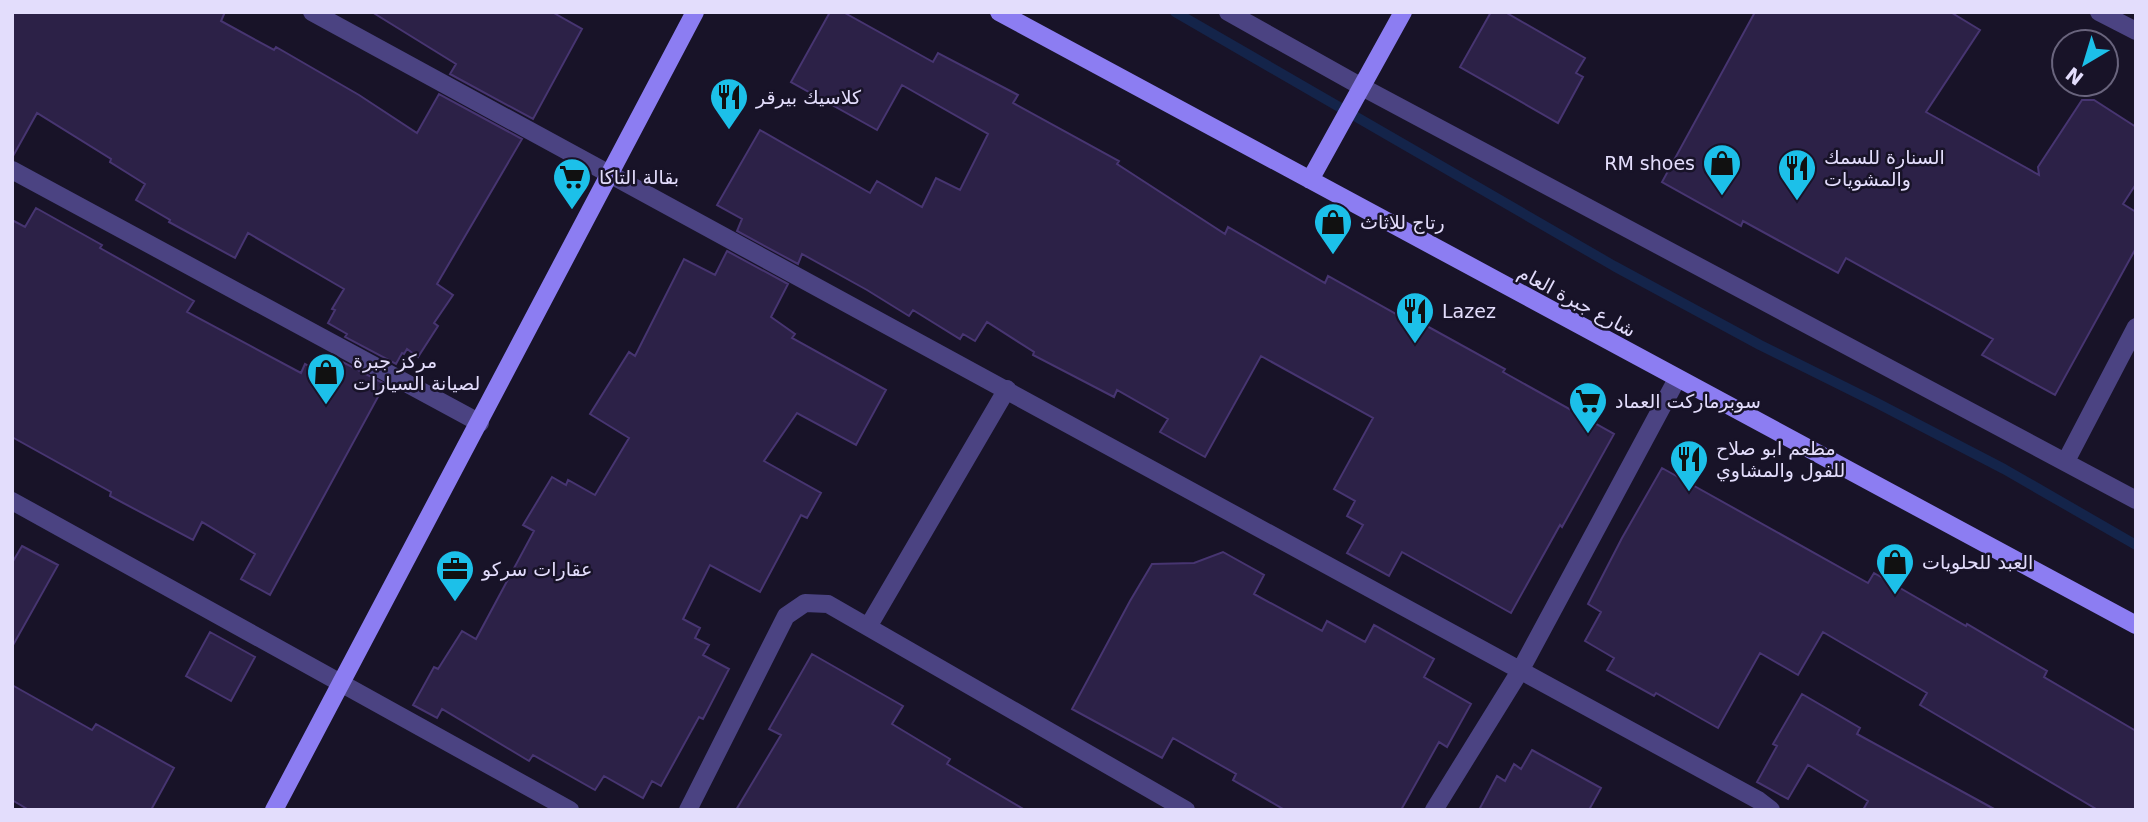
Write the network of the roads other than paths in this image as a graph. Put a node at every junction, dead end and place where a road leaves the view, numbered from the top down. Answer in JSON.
{"nodes":[{"id":1,"x":312,"y":12,"type":"edge"},
{"id":2,"x":695,"y":12,"type":"edge"},
{"id":3,"x":999,"y":12,"type":"edge"},
{"id":4,"x":1228,"y":12,"type":"edge"},
{"id":5,"x":1403,"y":12,"type":"edge"},
{"id":6,"x":2099,"y":12,"type":"edge"},
{"id":7,"x":2136,"y":31,"type":"edge"},
{"id":8,"x":1362,"y":87,"type":"junction"},
{"id":9,"x":12,"y":170,"type":"edge"},
{"id":10,"x":610,"y":175,"type":"junction"},
{"id":11,"x":1310,"y":180,"type":"junction"},
{"id":12,"x":2136,"y":327,"type":"edge"},
{"id":13,"x":1677,"y":379,"type":"junction"},
{"id":14,"x":1007,"y":389,"type":"junction"},
{"id":15,"x":480,"y":423,"type":"junction"},
{"id":16,"x":2066,"y":461,"type":"junction"},
{"id":17,"x":2136,"y":500,"type":"edge"},
{"id":18,"x":12,"y":501,"type":"edge"},
{"id":19,"x":2136,"y":625,"type":"edge"},
{"id":20,"x":868,"y":627,"type":"junction"},
{"id":21,"x":1520,"y":671,"type":"junction"},
{"id":22,"x":340,"y":683,"type":"junction"},
{"id":23,"x":274,"y":810,"type":"edge"},
{"id":24,"x":570,"y":810,"type":"edge"},
{"id":25,"x":688,"y":810,"type":"edge"},
{"id":26,"x":1186,"y":810,"type":"edge"},
{"id":27,"x":1434,"y":810,"type":"edge"},
{"id":28,"x":1772,"y":810,"type":"edge"}],
"edges":[{"from":1,"to":10,"type":"street"},
{"from":2,"to":10,"type":"main road"},
{"from":3,"to":11,"type":"main road","name":"شارع جبرة العام"},
{"from":4,"to":8,"type":"street"},
{"from":5,"to":8,"type":"main road"},
{"from":6,"to":7,"type":"street"},
{"from":8,"to":11,"type":"main road"},
{"from":8,"to":16,"type":"street"},
{"from":9,"to":15,"type":"street"},
{"from":10,"to":14,"type":"street"},
{"from":10,"to":15,"type":"main road"},
{"from":11,"to":13,"type":"main road","name":"شارع جبرة العام"},
{"from":12,"to":16,"type":"street"},
{"from":13,"to":19,"type":"main road","name":"شارع جبرة العام"},
{"from":13,"to":21,"type":"street"},
{"from":14,"to":20,"type":"street"},
{"from":14,"to":21,"type":"street"},
{"from":15,"to":22,"type":"main road"},
{"from":16,"to":17,"type":"street"},
{"from":18,"to":22,"type":"street"},
{"from":20,"to":25,"type":"street"},
{"from":20,"to":26,"type":"street"},
{"from":21,"to":27,"type":"street"},
{"from":21,"to":28,"type":"street"},
{"from":22,"to":23,"type":"main road"},
{"from":22,"to":24,"type":"street"}]}
